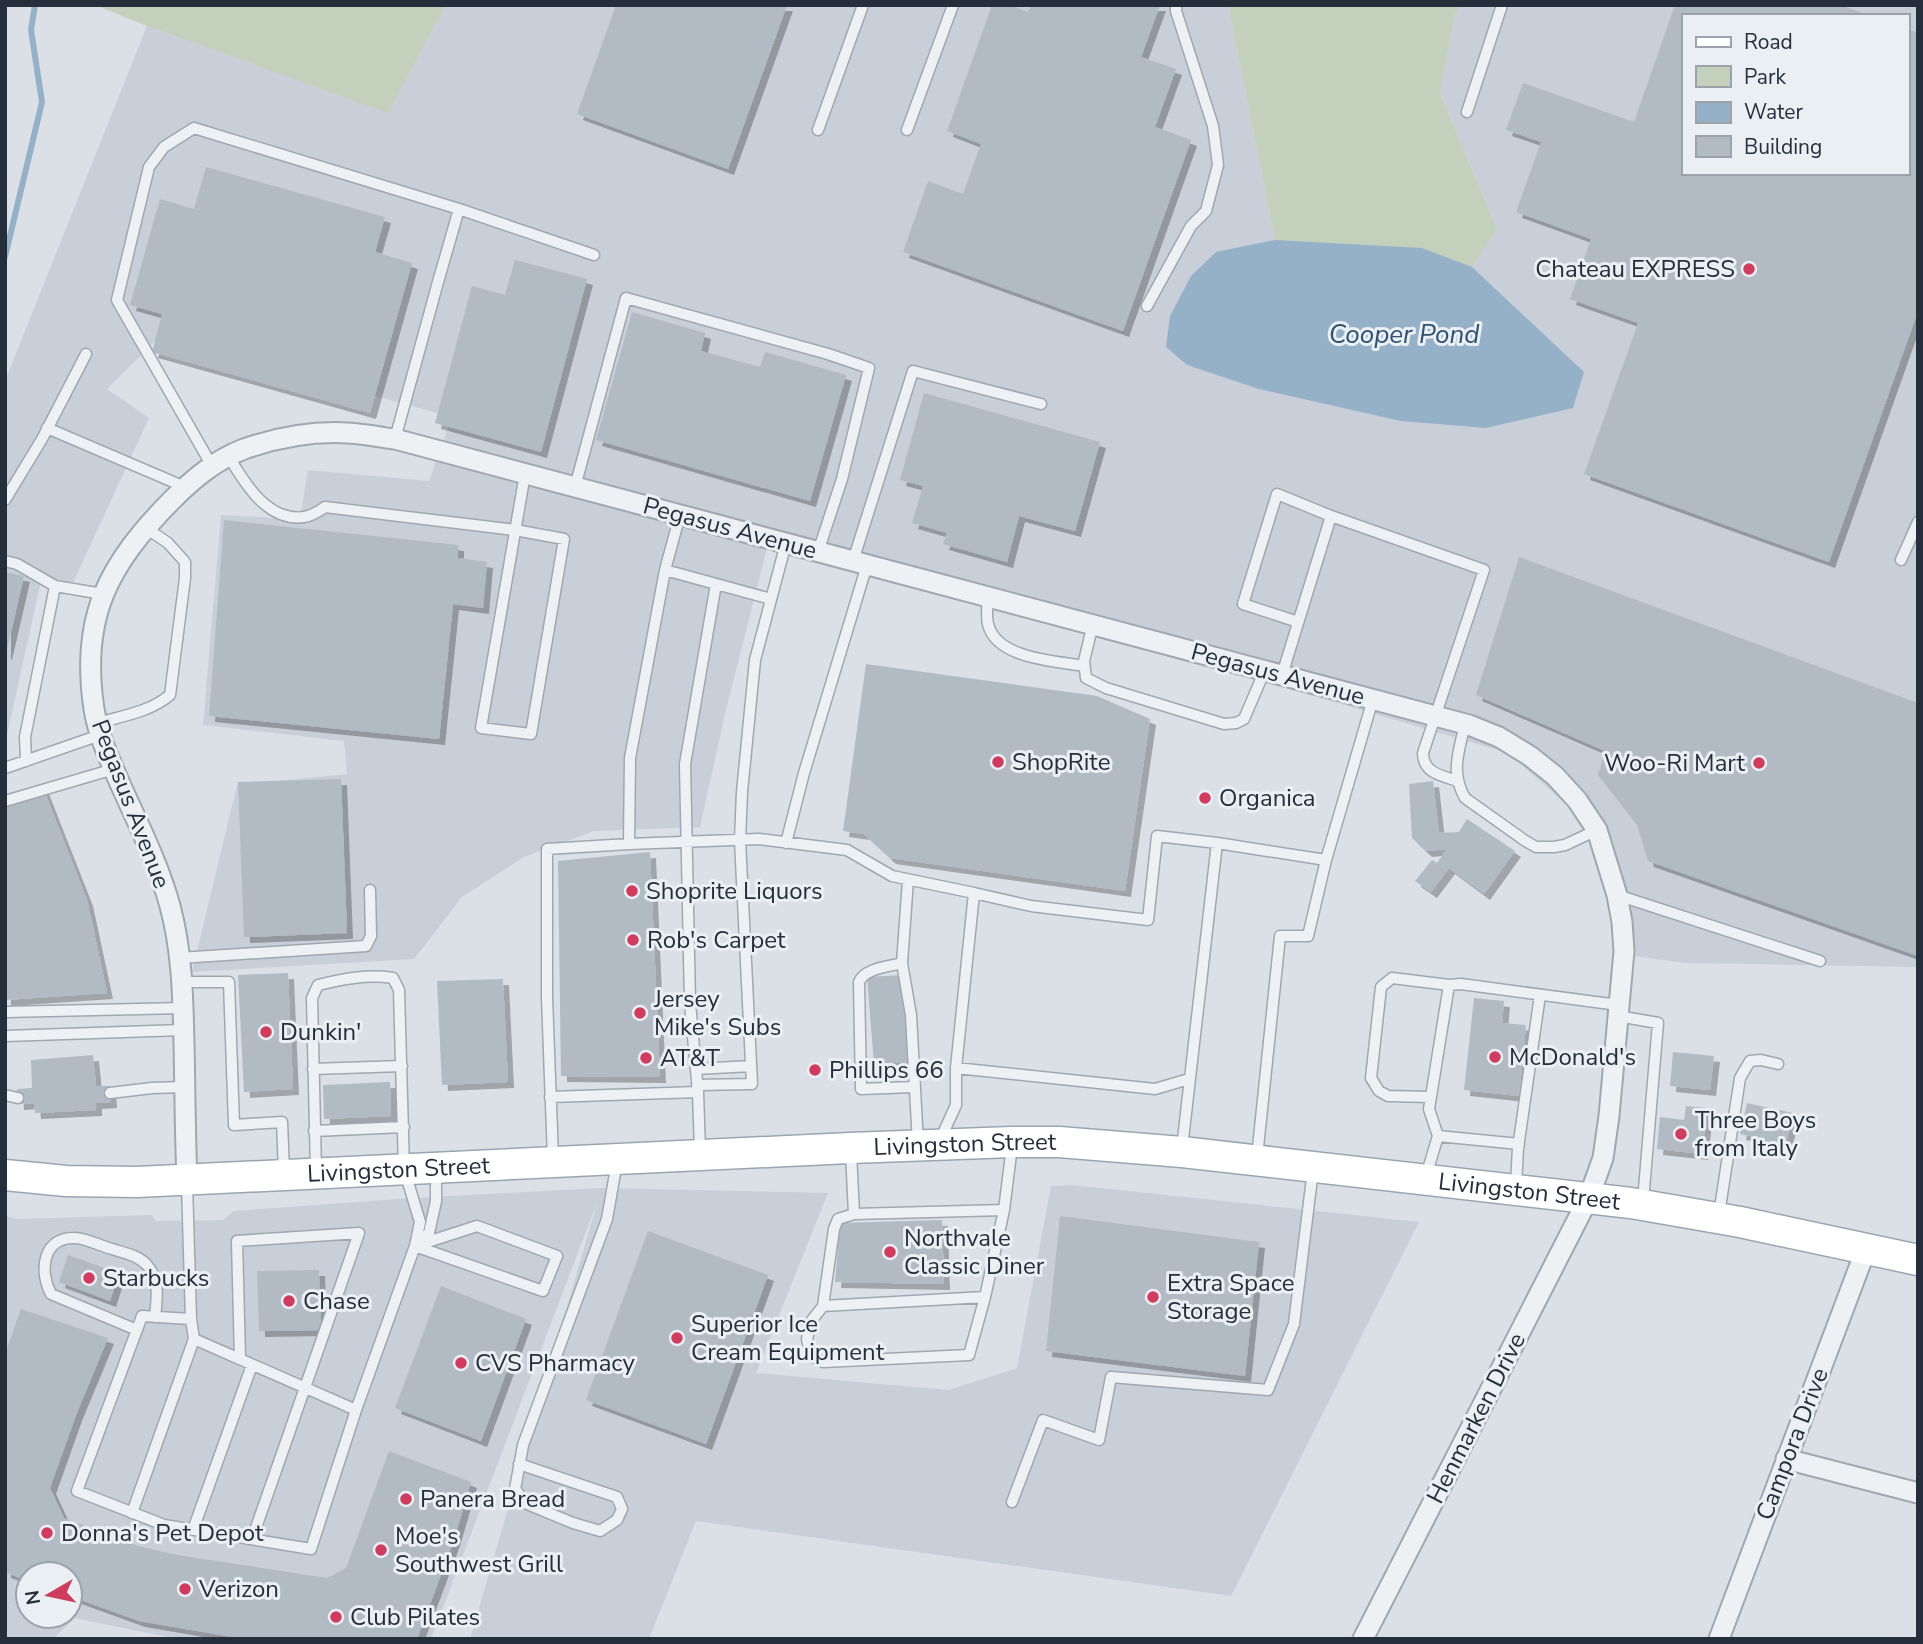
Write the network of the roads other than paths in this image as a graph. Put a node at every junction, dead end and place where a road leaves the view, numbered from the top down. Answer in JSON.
{"nodes":[{"id":1,"x":863,"y":5,"type":"edge"},
{"id":2,"x":953,"y":5,"type":"edge"},
{"id":3,"x":1176,"y":5,"type":"edge"},
{"id":4,"x":1502,"y":5,"type":"edge"},
{"id":5,"x":1467,"y":112,"type":"dead end"},
{"id":6,"x":818,"y":130,"type":"dead end"},
{"id":7,"x":907,"y":130,"type":"dead end"},
{"id":8,"x":460,"y":209,"type":"junction"},
{"id":9,"x":594,"y":255,"type":"dead end"},
{"id":10,"x":1147,"y":306,"type":"dead end"},
{"id":11,"x":86,"y":354,"type":"dead end"},
{"id":12,"x":1041,"y":404,"type":"dead end"},
{"id":13,"x":47,"y":428,"type":"junction"},
{"id":14,"x":395,"y":439,"type":"junction"},
{"id":15,"x":220,"y":461,"type":"junction"},
{"id":16,"x":525,"y":474,"type":"junction"},
{"id":17,"x":185,"y":487,"type":"junction"},
{"id":18,"x":575,"y":487,"type":"junction"},
{"id":19,"x":5,"y":500,"type":"edge"},
{"id":20,"x":680,"y":515,"type":"junction"},
{"id":21,"x":1331,"y":516,"type":"junction"},
{"id":22,"x":1918,"y":522,"type":"edge"},
{"id":23,"x":146,"y":528,"type":"junction"},
{"id":24,"x":515,"y":530,"type":"junction"},
{"id":25,"x":786,"y":543,"type":"junction"},
{"id":26,"x":818,"y":552,"type":"junction"},
{"id":27,"x":1901,"y":560,"type":"dead end"},
{"id":28,"x":5,"y":561,"type":"edge"},
{"id":29,"x":860,"y":563,"type":"junction"},
{"id":30,"x":665,"y":570,"type":"junction"},
{"id":31,"x":716,"y":584,"type":"junction"},
{"id":32,"x":55,"y":586,"type":"junction"},
{"id":33,"x":103,"y":594,"type":"junction"},
{"id":34,"x":987,"y":596,"type":"junction"},
{"id":35,"x":771,"y":599,"type":"junction"},
{"id":36,"x":1298,"y":622,"type":"junction"},
{"id":37,"x":1093,"y":624,"type":"junction"},
{"id":38,"x":1084,"y":666,"type":"junction"},
{"id":39,"x":1274,"y":673,"type":"junction"},
{"id":40,"x":1373,"y":699,"type":"junction"},
{"id":41,"x":1435,"y":716,"type":"junction"},
{"id":42,"x":1465,"y":724,"type":"junction"},
{"id":43,"x":99,"y":729,"type":"junction"},
{"id":44,"x":26,"y":761,"type":"junction"},
{"id":45,"x":5,"y":768,"type":"edge"},
{"id":46,"x":114,"y":769,"type":"junction"},
{"id":47,"x":1458,"y":781,"type":"junction"},
{"id":48,"x":5,"y":801,"type":"edge"},
{"id":49,"x":1597,"y":830,"type":"junction"},
{"id":50,"x":740,"y":840,"type":"junction"},
{"id":51,"x":686,"y":842,"type":"junction"},
{"id":52,"x":786,"y":843,"type":"junction"},
{"id":53,"x":1217,"y":843,"type":"junction"},
{"id":54,"x":629,"y":844,"type":"junction"},
{"id":55,"x":1326,"y":860,"type":"junction"},
{"id":56,"x":908,"y":880,"type":"junction"},
{"id":57,"x":370,"y":890,"type":"dead end"},
{"id":58,"x":974,"y":894,"type":"junction"},
{"id":59,"x":1617,"y":895,"type":"junction"},
{"id":60,"x":179,"y":958,"type":"junction"},
{"id":61,"x":1819,"y":961,"type":"dead end"},
{"id":62,"x":902,"y":963,"type":"junction"},
{"id":63,"x":182,"y":982,"type":"junction"},
{"id":64,"x":1449,"y":985,"type":"junction"},
{"id":65,"x":1540,"y":995,"type":"junction"},
{"id":66,"x":183,"y":1008,"type":"junction"},
{"id":67,"x":1618,"y":1010,"type":"junction"},
{"id":68,"x":5,"y":1012,"type":"edge"},
{"id":69,"x":183,"y":1030,"type":"junction"},
{"id":70,"x":5,"y":1036,"type":"edge"},
{"id":71,"x":1779,"y":1064,"type":"dead end"},
{"id":72,"x":402,"y":1066,"type":"junction"},
{"id":73,"x":751,"y":1066,"type":"junction"},
{"id":74,"x":957,"y":1068,"type":"junction"},
{"id":75,"x":313,"y":1069,"type":"junction"},
{"id":76,"x":696,"y":1069,"type":"junction"},
{"id":77,"x":1189,"y":1079,"type":"junction"},
{"id":78,"x":184,"y":1087,"type":"junction"},
{"id":79,"x":914,"y":1087,"type":"junction"},
{"id":80,"x":697,"y":1089,"type":"junction"},
{"id":81,"x":110,"y":1093,"type":"dead end"},
{"id":82,"x":5,"y":1095,"type":"edge"},
{"id":83,"x":550,"y":1097,"type":"junction"},
{"id":84,"x":1430,"y":1097,"type":"junction"},
{"id":85,"x":18,"y":1098,"type":"dead end"},
{"id":86,"x":404,"y":1127,"type":"junction"},
{"id":87,"x":314,"y":1131,"type":"junction"},
{"id":88,"x":1438,"y":1136,"type":"junction"},
{"id":89,"x":1012,"y":1142,"type":"junction"},
{"id":90,"x":1519,"y":1144,"type":"junction"},
{"id":91,"x":928,"y":1145,"type":"junction"},
{"id":92,"x":850,"y":1148,"type":"junction"},
{"id":93,"x":1182,"y":1152,"type":"junction"},
{"id":94,"x":700,"y":1155,"type":"junction"},
{"id":95,"x":618,"y":1158,"type":"junction"},
{"id":96,"x":1256,"y":1161,"type":"junction"},
{"id":97,"x":553,"y":1162,"type":"junction"},
{"id":98,"x":1313,"y":1166,"type":"junction"},
{"id":99,"x":441,"y":1168,"type":"junction"},
{"id":100,"x":404,"y":1170,"type":"junction"},
{"id":101,"x":316,"y":1174,"type":"junction"},
{"id":102,"x":5,"y":1175,"type":"edge"},
{"id":103,"x":284,"y":1175,"type":"junction"},
{"id":104,"x":1425,"y":1178,"type":"junction"},
{"id":105,"x":187,"y":1180,"type":"junction"},
{"id":106,"x":1515,"y":1189,"type":"junction"},
{"id":107,"x":1589,"y":1197,"type":"junction"},
{"id":108,"x":1643,"y":1205,"type":"junction"},
{"id":109,"x":1004,"y":1210,"type":"junction"},
{"id":110,"x":854,"y":1214,"type":"junction"},
{"id":111,"x":1718,"y":1218,"type":"junction"},
{"id":112,"x":415,"y":1246,"type":"junction"},
{"id":113,"x":1866,"y":1249,"type":"junction"},
{"id":114,"x":1918,"y":1260,"type":"edge"},
{"id":115,"x":985,"y":1297,"type":"junction"},
{"id":116,"x":823,"y":1306,"type":"junction"},
{"id":117,"x":155,"y":1317,"type":"junction"},
{"id":118,"x":191,"y":1319,"type":"junction"},
{"id":119,"x":137,"y":1330,"type":"junction"},
{"id":120,"x":194,"y":1339,"type":"junction"},
{"id":121,"x":240,"y":1359,"type":"junction"},
{"id":122,"x":252,"y":1365,"type":"junction"},
{"id":123,"x":305,"y":1388,"type":"junction"},
{"id":124,"x":356,"y":1410,"type":"junction"},
{"id":125,"x":1787,"y":1459,"type":"junction"},
{"id":126,"x":519,"y":1464,"type":"junction"},
{"id":127,"x":1918,"y":1493,"type":"edge"},
{"id":128,"x":1012,"y":1502,"type":"dead end"},
{"id":129,"x":132,"y":1513,"type":"junction"},
{"id":130,"x":193,"y":1530,"type":"junction"},
{"id":131,"x":252,"y":1539,"type":"junction"},
{"id":132,"x":1363,"y":1639,"type":"edge"},
{"id":133,"x":1719,"y":1639,"type":"edge"}],
"edges":[{"from":1,"to":6,"type":"lane"},
{"from":2,"to":7,"type":"lane"},
{"from":3,"to":10,"type":"lane"},
{"from":4,"to":5,"type":"lane"},
{"from":8,"to":9,"type":"lane"},
{"from":8,"to":14,"type":"lane"},
{"from":8,"to":15,"type":"lane"},
{"from":11,"to":13,"type":"lane"},
{"from":12,"to":29,"type":"lane"},
{"from":13,"to":17,"type":"lane"},
{"from":13,"to":19,"type":"lane"},
{"from":14,"to":15,"type":"street","name":"Pegasus Avenue"},
{"from":14,"to":16,"type":"street","name":"Pegasus Avenue"},
{"from":15,"to":17,"type":"street","name":"Pegasus Avenue"},
{"from":15,"to":24,"type":"lane"},
{"from":16,"to":18,"type":"street","name":"Pegasus Avenue"},
{"from":16,"to":24,"type":"lane"},
{"from":17,"to":23,"type":"street","name":"Pegasus Avenue"},
{"from":18,"to":20,"type":"street","name":"Pegasus Avenue"},
{"from":18,"to":26,"type":"lane"},
{"from":20,"to":25,"type":"street","name":"Pegasus Avenue"},
{"from":20,"to":30,"type":"lane"},
{"from":21,"to":36,"type":"lane"},
{"from":21,"to":36,"type":"lane"},
{"from":21,"to":41,"type":"lane"},
{"from":22,"to":27,"type":"lane"},
{"from":23,"to":33,"type":"street","name":"Pegasus Avenue"},
{"from":23,"to":43,"type":"lane"},
{"from":24,"to":24,"type":"lane"},
{"from":25,"to":26,"type":"street","name":"Pegasus Avenue"},
{"from":25,"to":35,"type":"lane"},
{"from":26,"to":29,"type":"street","name":"Pegasus Avenue"},
{"from":28,"to":32,"type":"lane"},
{"from":29,"to":34,"type":"street","name":"Pegasus Avenue"},
{"from":29,"to":52,"type":"lane"},
{"from":30,"to":31,"type":"lane"},
{"from":30,"to":54,"type":"lane"},
{"from":31,"to":35,"type":"lane"},
{"from":31,"to":51,"type":"lane"},
{"from":32,"to":33,"type":"lane"},
{"from":32,"to":44,"type":"lane"},
{"from":33,"to":43,"type":"street","name":"Pegasus Avenue"},
{"from":34,"to":37,"type":"street","name":"Pegasus Avenue"},
{"from":34,"to":38,"type":"lane"},
{"from":35,"to":50,"type":"lane"},
{"from":36,"to":39,"type":"lane"},
{"from":37,"to":38,"type":"lane"},
{"from":37,"to":39,"type":"street","name":"Pegasus Avenue"},
{"from":38,"to":39,"type":"lane"},
{"from":39,"to":40,"type":"street","name":"Pegasus Avenue"},
{"from":40,"to":41,"type":"street","name":"Pegasus Avenue"},
{"from":40,"to":55,"type":"lane"},
{"from":41,"to":42,"type":"street","name":"Pegasus Avenue"},
{"from":41,"to":47,"type":"lane"},
{"from":42,"to":47,"type":"lane"},
{"from":42,"to":49,"type":"street","name":"Pegasus Avenue"},
{"from":43,"to":44,"type":"lane"},
{"from":43,"to":46,"type":"street","name":"Pegasus Avenue"},
{"from":44,"to":45,"type":"lane"},
{"from":46,"to":48,"type":"lane"},
{"from":46,"to":60,"type":"street","name":"Pegasus Avenue"},
{"from":47,"to":49,"type":"lane"},
{"from":49,"to":59,"type":"street","name":"Pegasus Avenue"},
{"from":50,"to":51,"type":"lane"},
{"from":50,"to":52,"type":"lane"},
{"from":50,"to":73,"type":"lane"},
{"from":51,"to":54,"type":"lane"},
{"from":51,"to":76,"type":"lane"},
{"from":52,"to":56,"type":"lane"},
{"from":53,"to":55,"type":"lane"},
{"from":53,"to":58,"type":"lane"},
{"from":53,"to":77,"type":"lane"},
{"from":54,"to":83,"type":"lane"},
{"from":55,"to":96,"type":"lane"},
{"from":56,"to":58,"type":"lane"},
{"from":56,"to":62,"type":"lane"},
{"from":57,"to":60,"type":"lane"},
{"from":58,"to":74,"type":"lane"},
{"from":59,"to":61,"type":"lane"},
{"from":59,"to":67,"type":"street","name":"Pegasus Avenue"},
{"from":60,"to":63,"type":"street","name":"Pegasus Avenue"},
{"from":62,"to":79,"type":"lane"},
{"from":62,"to":79,"type":"lane"},
{"from":63,"to":66,"type":"street","name":"Pegasus Avenue"},
{"from":63,"to":103,"type":"lane"},
{"from":64,"to":65,"type":"lane"},
{"from":64,"to":84,"type":"lane"},
{"from":64,"to":84,"type":"lane"},
{"from":65,"to":67,"type":"lane"},
{"from":65,"to":90,"type":"lane"},
{"from":66,"to":68,"type":"lane"},
{"from":66,"to":69,"type":"street","name":"Pegasus Avenue"},
{"from":67,"to":107,"type":"street","name":"Pegasus Avenue"},
{"from":67,"to":108,"type":"lane"},
{"from":69,"to":70,"type":"lane"},
{"from":69,"to":78,"type":"street","name":"Pegasus Avenue"},
{"from":71,"to":111,"type":"lane"},
{"from":72,"to":75,"type":"lane"},
{"from":72,"to":75,"type":"lane"},
{"from":72,"to":86,"type":"lane"},
{"from":73,"to":76,"type":"lane"},
{"from":73,"to":80,"type":"lane"},
{"from":74,"to":77,"type":"lane"},
{"from":74,"to":91,"type":"lane"},
{"from":75,"to":87,"type":"lane"},
{"from":76,"to":80,"type":"lane"},
{"from":77,"to":93,"type":"lane"},
{"from":78,"to":81,"type":"lane"},
{"from":78,"to":105,"type":"street","name":"Pegasus Avenue"},
{"from":79,"to":91,"type":"lane"},
{"from":80,"to":83,"type":"lane"},
{"from":80,"to":94,"type":"lane"},
{"from":82,"to":85,"type":"lane"},
{"from":83,"to":97,"type":"lane"},
{"from":84,"to":88,"type":"lane"},
{"from":86,"to":87,"type":"lane"},
{"from":86,"to":100,"type":"lane"},
{"from":87,"to":101,"type":"lane"},
{"from":88,"to":90,"type":"lane"},
{"from":88,"to":104,"type":"lane"},
{"from":89,"to":91,"type":"main road","name":"Livingston Street"},
{"from":89,"to":93,"type":"main road","name":"Livingston Street"},
{"from":89,"to":109,"type":"lane"},
{"from":90,"to":106,"type":"lane"},
{"from":91,"to":92,"type":"main road","name":"Livingston Street"},
{"from":92,"to":94,"type":"main road","name":"Livingston Street"},
{"from":92,"to":110,"type":"lane"},
{"from":93,"to":96,"type":"main road","name":"Livingston Street"},
{"from":94,"to":95,"type":"main road","name":"Livingston Street"},
{"from":95,"to":97,"type":"main road","name":"Livingston Street"},
{"from":95,"to":126,"type":"lane"},
{"from":96,"to":98,"type":"main road","name":"Livingston Street"},
{"from":97,"to":99,"type":"main road","name":"Livingston Street"},
{"from":98,"to":104,"type":"main road","name":"Livingston Street"},
{"from":98,"to":128,"type":"lane"},
{"from":99,"to":100,"type":"main road","name":"Livingston Street"},
{"from":99,"to":112,"type":"lane"},
{"from":100,"to":101,"type":"main road","name":"Livingston Street"},
{"from":100,"to":112,"type":"lane"},
{"from":101,"to":103,"type":"main road","name":"Livingston Street"},
{"from":102,"to":105,"type":"main road","name":"Livingston Street"},
{"from":103,"to":105,"type":"main road","name":"Livingston Street"},
{"from":104,"to":106,"type":"main road","name":"Livingston Street"},
{"from":105,"to":118,"type":"lane"},
{"from":106,"to":107,"type":"main road","name":"Livingston Street"},
{"from":107,"to":108,"type":"main road","name":"Livingston Street"},
{"from":107,"to":132,"type":"street","name":"Henmarken Drive"},
{"from":108,"to":111,"type":"main road","name":"Livingston Street"},
{"from":109,"to":110,"type":"lane"},
{"from":109,"to":115,"type":"lane"},
{"from":110,"to":116,"type":"lane"},
{"from":111,"to":113,"type":"main road","name":"Livingston Street"},
{"from":112,"to":112,"type":"lane"},
{"from":112,"to":124,"type":"lane"},
{"from":113,"to":114,"type":"main road","name":"Livingston Street"},
{"from":113,"to":125,"type":"street","name":"Campora Drive"},
{"from":115,"to":116,"type":"lane"},
{"from":115,"to":116,"type":"lane"},
{"from":117,"to":118,"type":"lane"},
{"from":117,"to":119,"type":"lane"},
{"from":117,"to":119,"type":"lane"},
{"from":118,"to":120,"type":"lane"},
{"from":119,"to":129,"type":"lane"},
{"from":120,"to":121,"type":"lane"},
{"from":120,"to":129,"type":"lane"},
{"from":121,"to":122,"type":"lane"},
{"from":121,"to":123,"type":"lane"},
{"from":122,"to":123,"type":"lane"},
{"from":122,"to":130,"type":"lane"},
{"from":123,"to":124,"type":"lane"},
{"from":123,"to":131,"type":"lane"},
{"from":124,"to":131,"type":"lane"},
{"from":125,"to":127,"type":"street"},
{"from":125,"to":133,"type":"street","name":"Campora Drive"},
{"from":126,"to":126,"type":"lane"},
{"from":129,"to":130,"type":"lane"},
{"from":130,"to":131,"type":"lane"}]}
